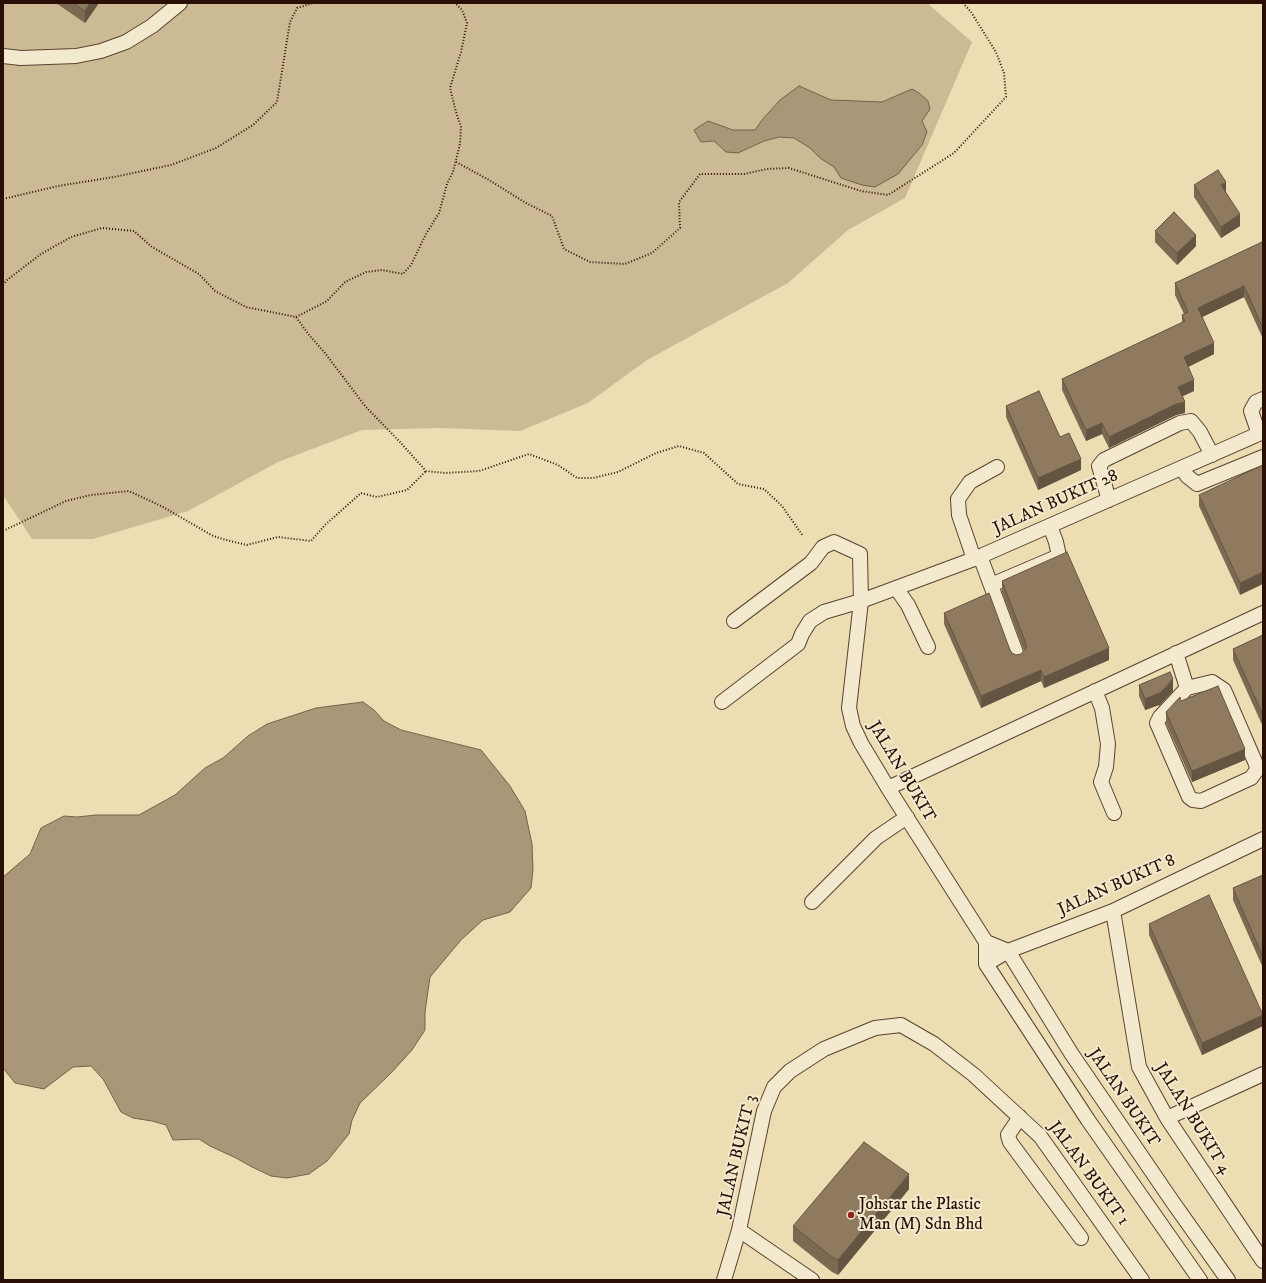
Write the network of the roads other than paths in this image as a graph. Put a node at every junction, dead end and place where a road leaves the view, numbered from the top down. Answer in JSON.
{"nodes":[{"id":1,"x":180,"y":3,"type":"edge"},
{"id":2,"x":3,"y":56,"type":"edge"},
{"id":3,"x":1263,"y":399,"type":"edge"},
{"id":4,"x":1261,"y":433,"type":"edge"},
{"id":5,"x":1212,"y":455,"type":"junction"},
{"id":6,"x":1263,"y":457,"type":"edge"},
{"id":7,"x":997,"y":467,"type":"dead end"},
{"id":8,"x":1182,"y":468,"type":"junction"},
{"id":9,"x":1109,"y":500,"type":"junction"},
{"id":10,"x":1050,"y":526,"type":"junction"},
{"id":11,"x":977,"y":557,"type":"junction"},
{"id":12,"x":991,"y":585,"type":"junction"},
{"id":13,"x":896,"y":588,"type":"junction"},
{"id":14,"x":861,"y":601,"type":"junction"},
{"id":15,"x":1263,"y":613,"type":"edge"},
{"id":16,"x":734,"y":621,"type":"dead end"},
{"id":17,"x":928,"y":647,"type":"dead end"},
{"id":18,"x":1176,"y":653,"type":"junction"},
{"id":19,"x":1018,"y":658,"type":"edge"},
{"id":20,"x":1187,"y":688,"type":"junction"},
{"id":21,"x":1095,"y":691,"type":"junction"},
{"id":22,"x":722,"y":702,"type":"dead end"},
{"id":23,"x":888,"y":788,"type":"junction"},
{"id":24,"x":1114,"y":812,"type":"dead end"},
{"id":25,"x":907,"y":817,"type":"junction"},
{"id":26,"x":1263,"y":839,"type":"edge"},
{"id":27,"x":812,"y":902,"type":"dead end"},
{"id":28,"x":1113,"y":911,"type":"junction"},
{"id":29,"x":986,"y":942,"type":"junction"},
{"id":30,"x":1008,"y":951,"type":"junction"},
{"id":31,"x":986,"y":964,"type":"junction"},
{"id":32,"x":901,"y":1025,"type":"joint"},
{"id":33,"x":1263,"y":1074,"type":"edge"},
{"id":34,"x":1020,"y":1117,"type":"junction"},
{"id":35,"x":1167,"y":1118,"type":"junction"},
{"id":36,"x":739,"y":1230,"type":"junction"},
{"id":37,"x":1081,"y":1238,"type":"dead end"},
{"id":38,"x":1263,"y":1261,"type":"edge"},
{"id":39,"x":1194,"y":1278,"type":"edge"},
{"id":40,"x":724,"y":1280,"type":"edge"},
{"id":41,"x":812,"y":1280,"type":"edge"},
{"id":42,"x":1142,"y":1280,"type":"edge"},
{"id":43,"x":1228,"y":1280,"type":"edge"}],
"edges":[{"from":1,"to":2,"type":"street"},
{"from":3,"to":4,"type":"street"},
{"from":4,"to":5,"type":"street","name":"JALAN BUKIT 28"},
{"from":5,"to":8,"type":"street","name":"JALAN BUKIT 28"},
{"from":5,"to":9,"type":"street"},
{"from":6,"to":8,"type":"street"},
{"from":7,"to":11,"type":"street"},
{"from":8,"to":9,"type":"street","name":"JALAN BUKIT 28"},
{"from":9,"to":10,"type":"street","name":"JALAN BUKIT 28"},
{"from":10,"to":11,"type":"street","name":"JALAN BUKIT 28"},
{"from":10,"to":12,"type":"street"},
{"from":11,"to":12,"type":"street"},
{"from":11,"to":13,"type":"street","name":"JALAN BUKIT 28"},
{"from":12,"to":19,"type":"street"},
{"from":13,"to":14,"type":"street","name":"JALAN BUKIT 28"},
{"from":13,"to":17,"type":"street"},
{"from":14,"to":16,"type":"street","name":"JALAN BUKIT"},
{"from":14,"to":22,"type":"street","name":"JALAN BUKIT 28"},
{"from":14,"to":23,"type":"street","name":"JALAN BUKIT"},
{"from":15,"to":18,"type":"street"},
{"from":18,"to":20,"type":"street"},
{"from":18,"to":21,"type":"street"},
{"from":20,"to":20,"type":"street"},
{"from":21,"to":23,"type":"street"},
{"from":21,"to":24,"type":"street"},
{"from":23,"to":25,"type":"street","name":"JALAN BUKIT"},
{"from":25,"to":27,"type":"street"},
{"from":25,"to":29,"type":"street","name":"JALAN BUKIT"},
{"from":26,"to":28,"type":"street","name":"JALAN BUKIT 8"},
{"from":28,"to":30,"type":"street","name":"JALAN BUKIT 8"},
{"from":28,"to":35,"type":"street","name":"JALAN BUKIT 4"},
{"from":29,"to":30,"type":"street"},
{"from":29,"to":31,"type":"street"},
{"from":30,"to":31,"type":"street","name":"JALAN BUKIT 8"},
{"from":30,"to":43,"type":"street","name":"JALAN BUKIT"},
{"from":31,"to":39,"type":"street"},
{"from":32,"to":34,"type":"street","name":"JALAN BUKIT 1"},
{"from":32,"to":36,"type":"street","name":"JALAN BUKIT 3"},
{"from":33,"to":35,"type":"street"},
{"from":34,"to":37,"type":"street"},
{"from":34,"to":42,"type":"street","name":"JALAN BUKIT 1"},
{"from":35,"to":38,"type":"street","name":"JALAN BUKIT 4"},
{"from":36,"to":40,"type":"street","name":"JALAN BUKIT 3"},
{"from":36,"to":41,"type":"street"}]}
